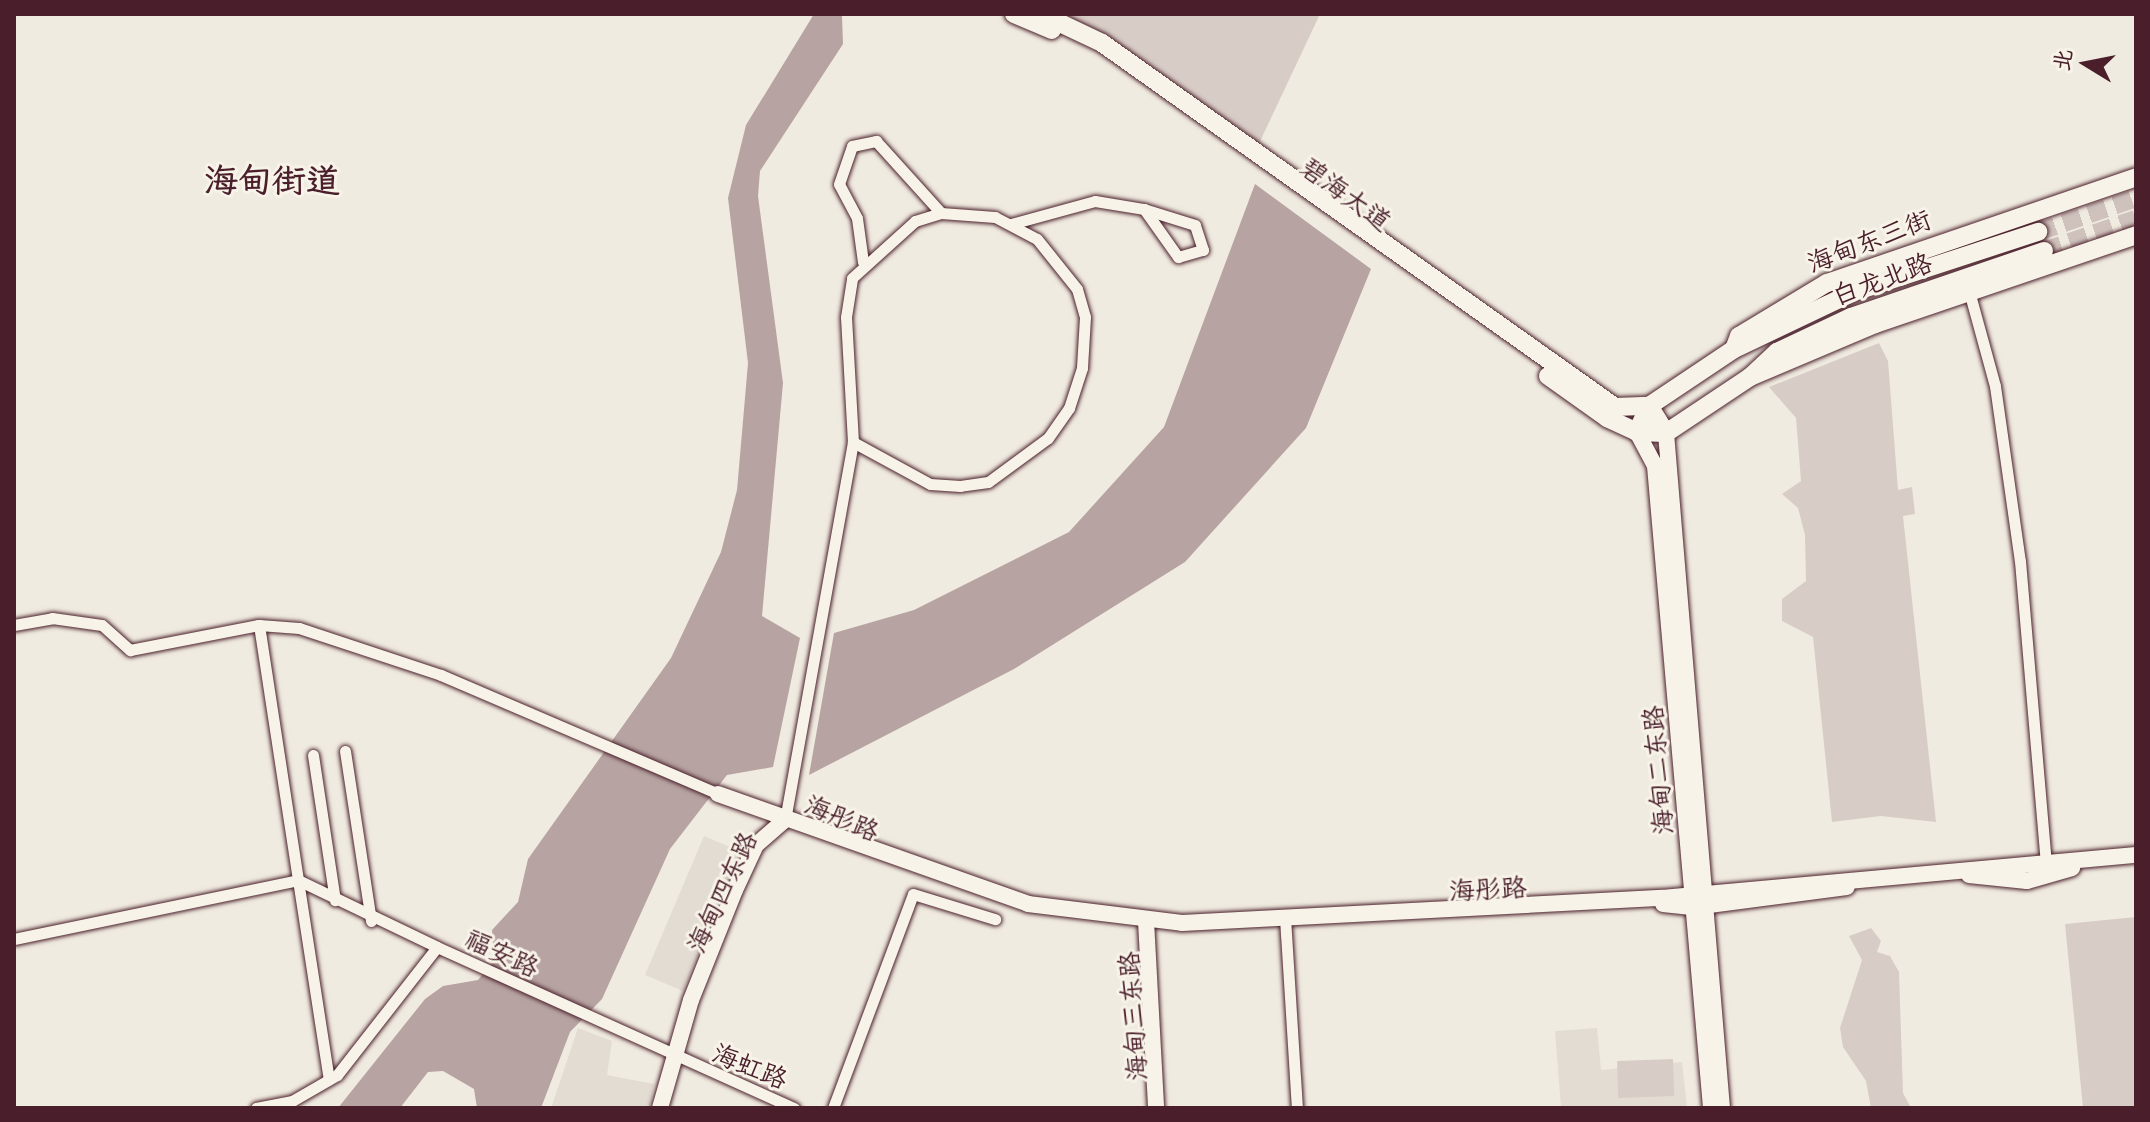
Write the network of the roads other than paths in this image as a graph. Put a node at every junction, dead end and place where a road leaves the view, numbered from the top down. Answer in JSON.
{"nodes":[{"id":1,"x":1014,"y":14,"type":"edge"},
{"id":2,"x":1041,"y":14,"type":"edge"},
{"id":3,"x":2136,"y":177,"type":"edge"},
{"id":4,"x":1144,"y":209,"type":"junction"},
{"id":5,"x":941,"y":213,"type":"junction"},
{"id":6,"x":1011,"y":224,"type":"junction"},
{"id":7,"x":2038,"y":232,"type":"tunnel mouth"},
{"id":8,"x":2136,"y":235,"type":"edge"},
{"id":9,"x":2044,"y":251,"type":"tunnel mouth"},
{"id":10,"x":863,"y":262,"type":"junction"},
{"id":11,"x":1969,"y":291,"type":"junction"},
{"id":12,"x":1734,"y":349,"type":"junction"},
{"id":13,"x":1750,"y":377,"type":"junction"},
{"id":14,"x":1649,"y":406,"type":"junction"},
{"id":15,"x":1637,"y":432,"type":"junction"},
{"id":16,"x":1666,"y":433,"type":"junction"},
{"id":17,"x":853,"y":442,"type":"junction"},
{"id":18,"x":872,"y":456,"type":"junction"},
{"id":19,"x":849,"y":458,"type":"junction"},
{"id":20,"x":14,"y":625,"type":"edge"},
{"id":21,"x":259,"y":625,"type":"junction"},
{"id":22,"x":345,"y":751,"type":"dead end"},
{"id":23,"x":313,"y":755,"type":"dead end"},
{"id":24,"x":718,"y":794,"type":"joint"},
{"id":25,"x":785,"y":820,"type":"junction"},
{"id":26,"x":2136,"y":855,"type":"edge"},
{"id":27,"x":2136,"y":861,"type":"edge"},
{"id":28,"x":2046,"y":862,"type":"junction"},
{"id":29,"x":298,"y":880,"type":"junction"},
{"id":30,"x":1699,"y":899,"type":"junction"},
{"id":31,"x":335,"y":900,"type":"junction"},
{"id":32,"x":995,"y":919,"type":"dead end"},
{"id":33,"x":371,"y":921,"type":"junction"},
{"id":34,"x":1286,"y":921,"type":"junction"},
{"id":35,"x":1150,"y":925,"type":"junction"},
{"id":36,"x":14,"y":939,"type":"edge"},
{"id":37,"x":437,"y":947,"type":"junction"},
{"id":38,"x":682,"y":1061,"type":"junction"},
{"id":39,"x":329,"y":1080,"type":"junction"},
{"id":40,"x":779,"y":1104,"type":"edge"},
{"id":41,"x":256,"y":1108,"type":"edge"},
{"id":42,"x":660,"y":1108,"type":"edge"},
{"id":43,"x":670,"y":1108,"type":"edge"},
{"id":44,"x":794,"y":1108,"type":"edge"},
{"id":45,"x":833,"y":1108,"type":"edge"},
{"id":46,"x":1156,"y":1108,"type":"edge"},
{"id":47,"x":1163,"y":1108,"type":"edge"},
{"id":48,"x":1297,"y":1108,"type":"edge"},
{"id":49,"x":1711,"y":1108,"type":"edge"},
{"id":50,"x":1722,"y":1108,"type":"edge"}],
"edges":[{"from":1,"to":15,"type":"main road","name":"碧海大道"},
{"from":2,"to":14,"type":"main road","name":"碧海大道"},
{"from":3,"to":12,"type":"main road","name":"海甸东三街"},
{"from":4,"to":4,"type":"street"},
{"from":4,"to":6,"type":"street"},
{"from":5,"to":6,"type":"street"},
{"from":5,"to":10,"type":"street"},
{"from":5,"to":10,"type":"street"},
{"from":6,"to":18,"type":"street"},
{"from":7,"to":12,"type":"main road","name":"白龙北路"},
{"from":8,"to":11,"type":"main road"},
{"from":9,"to":13,"type":"main road","name":"白龙北路"},
{"from":10,"to":17,"type":"street"},
{"from":11,"to":13,"type":"main road"},
{"from":11,"to":28,"type":"street"},
{"from":12,"to":14,"type":"main road","name":"海甸东三街"},
{"from":13,"to":16,"type":"main road"},
{"from":14,"to":15,"type":"main road"},
{"from":14,"to":16,"type":"main road"},
{"from":15,"to":16,"type":"main road"},
{"from":15,"to":30,"type":"main road","name":"海甸二东路"},
{"from":16,"to":30,"type":"main road","name":"海甸二东路"},
{"from":17,"to":18,"type":"street"},
{"from":17,"to":19,"type":"street"},
{"from":18,"to":19,"type":"street"},
{"from":19,"to":25,"type":"street"},
{"from":20,"to":21,"type":"street"},
{"from":21,"to":24,"type":"street"},
{"from":21,"to":29,"type":"street"},
{"from":22,"to":33,"type":"street"},
{"from":23,"to":31,"type":"street"},
{"from":24,"to":25,"type":"main road","name":"海彤路"},
{"from":25,"to":35,"type":"main road","name":"海彤路"},
{"from":25,"to":38,"type":"main road","name":"海甸四东路"},
{"from":26,"to":28,"type":"main road","name":"海彤路"},
{"from":27,"to":30,"type":"main road","name":"海彤路"},
{"from":28,"to":30,"type":"main road","name":"海彤路"},
{"from":29,"to":31,"type":"street"},
{"from":29,"to":36,"type":"street"},
{"from":29,"to":39,"type":"street"},
{"from":30,"to":34,"type":"main road","name":"海彤路"},
{"from":30,"to":49,"type":"main road","name":"海甸二东路"},
{"from":30,"to":50,"type":"main road","name":"海甸二东路"},
{"from":31,"to":33,"type":"street"},
{"from":32,"to":45,"type":"street"},
{"from":33,"to":37,"type":"street"},
{"from":34,"to":35,"type":"main road","name":"海彤路"},
{"from":34,"to":48,"type":"street"},
{"from":35,"to":46,"type":"main road"},
{"from":35,"to":47,"type":"main road","name":"海甸三东路"},
{"from":37,"to":38,"type":"street","name":"福安路"},
{"from":37,"to":39,"type":"street","name":"福安路"},
{"from":38,"to":40,"type":"street","name":"海虹路"},
{"from":38,"to":42,"type":"main road","name":"海甸四东路"},
{"from":38,"to":43,"type":"main road","name":"海甸四东路"},
{"from":39,"to":41,"type":"street","name":"福安路"},
{"from":40,"to":44,"type":"street","name":"海虹路"}]}
